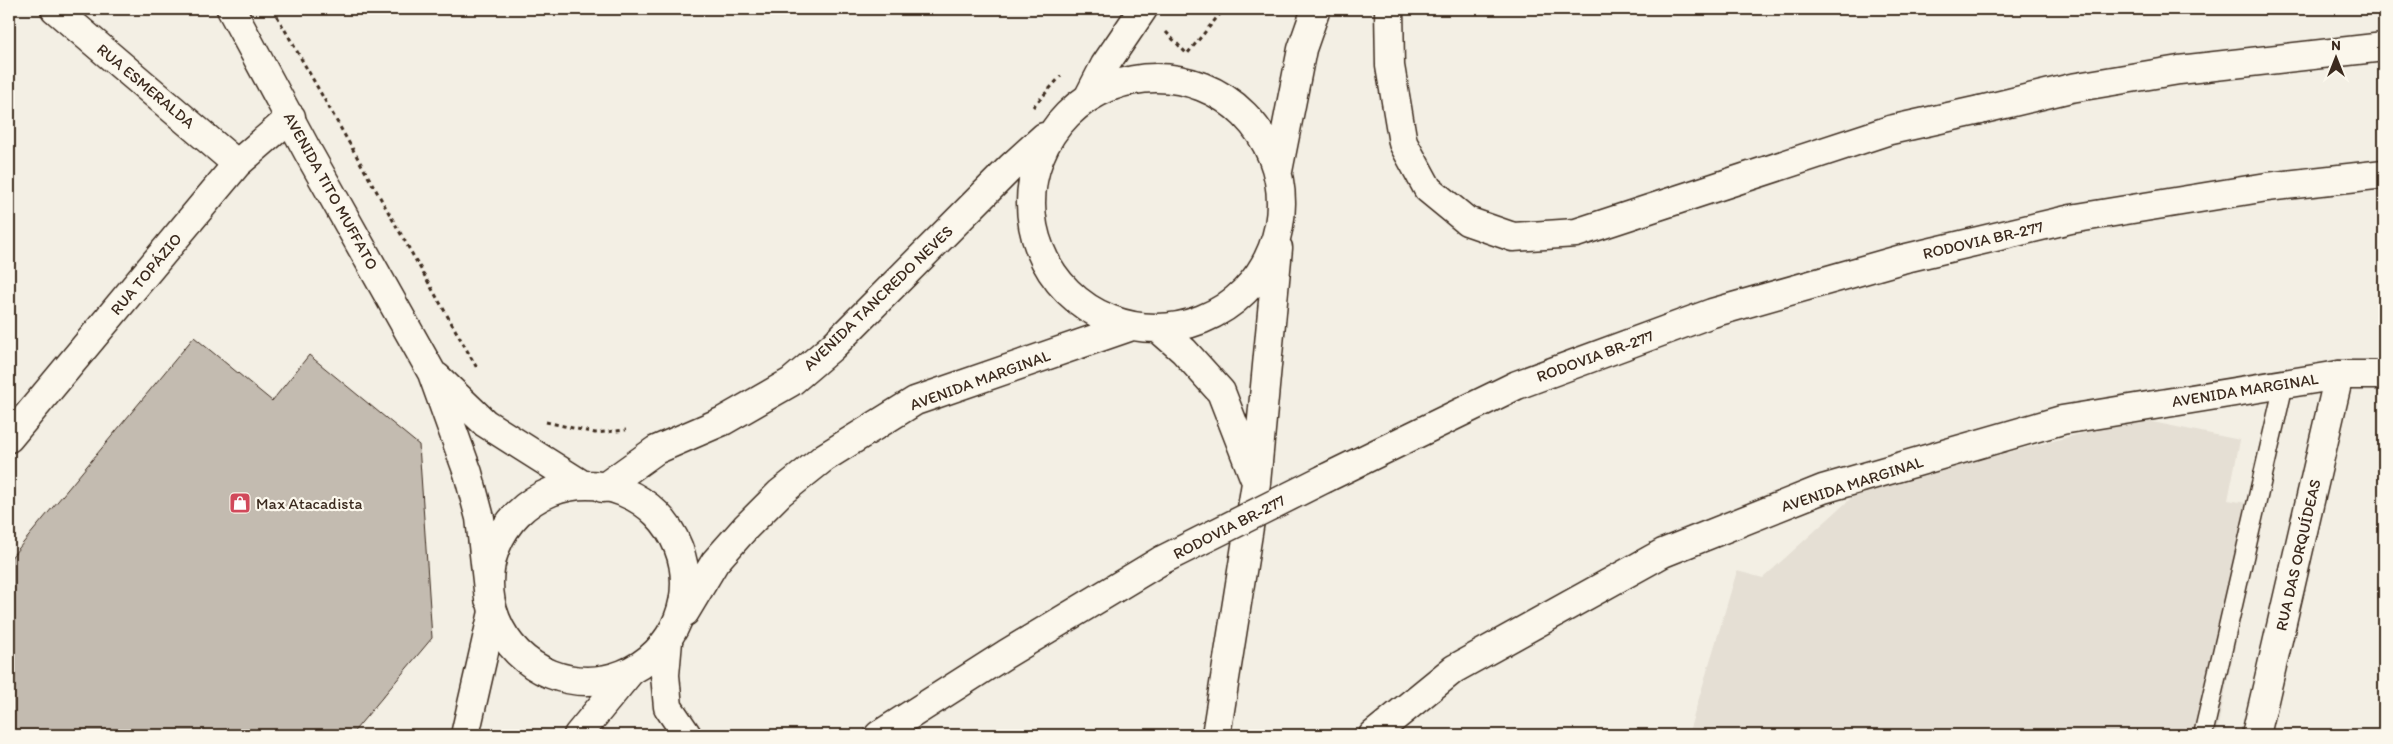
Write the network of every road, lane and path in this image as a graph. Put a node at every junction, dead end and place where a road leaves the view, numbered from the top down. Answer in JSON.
{"nodes":[{"id":1,"x":55,"y":9,"type":"edge"},
{"id":2,"x":231,"y":9,"type":"edge"},
{"id":3,"x":273,"y":9,"type":"edge"},
{"id":4,"x":1142,"y":9,"type":"edge"},
{"id":5,"x":1224,"y":9,"type":"edge"},
{"id":6,"x":1316,"y":9,"type":"edge"},
{"id":7,"x":1389,"y":9,"type":"edge"},
{"id":8,"x":2384,"y":47,"type":"edge"},
{"id":9,"x":1187,"y":54,"type":"dead end"},
{"id":10,"x":1064,"y":73,"type":"dead end"},
{"id":11,"x":1089,"y":96,"type":"junction"},
{"id":12,"x":1030,"y":109,"type":"dead end"},
{"id":13,"x":291,"y":117,"type":"junction"},
{"id":14,"x":1056,"y":126,"type":"junction"},
{"id":15,"x":237,"y":164,"type":"junction"},
{"id":16,"x":1278,"y":172,"type":"junction"},
{"id":17,"x":2384,"y":174,"type":"edge"},
{"id":18,"x":1281,"y":219,"type":"junction"},
{"id":19,"x":1146,"y":328,"type":"junction"},
{"id":20,"x":480,"y":372,"type":"dead end"},
{"id":21,"x":432,"y":373,"type":"junction"},
{"id":22,"x":2339,"y":375,"type":"junction"},
{"id":23,"x":2384,"y":375,"type":"edge"},
{"id":24,"x":2284,"y":384,"type":"junction"},
{"id":25,"x":541,"y":421,"type":"dead end"},
{"id":26,"x":633,"y":430,"type":"dead end"},
{"id":27,"x":9,"y":438,"type":"edge"},
{"id":28,"x":1256,"y":483,"type":"junction"},
{"id":29,"x":593,"y":486,"type":"junction"},
{"id":30,"x":491,"y":606,"type":"junction"},
{"id":31,"x":672,"y":633,"type":"junction"},
{"id":32,"x":630,"y":672,"type":"junction"},
{"id":33,"x":466,"y":735,"type":"edge"},
{"id":34,"x":578,"y":735,"type":"edge"},
{"id":35,"x":687,"y":735,"type":"edge"},
{"id":36,"x":879,"y":735,"type":"edge"},
{"id":37,"x":1216,"y":735,"type":"edge"},
{"id":38,"x":1372,"y":735,"type":"edge"},
{"id":39,"x":2203,"y":735,"type":"edge"},
{"id":40,"x":2256,"y":735,"type":"edge"}],
"edges":[{"from":1,"to":15,"type":"main road","name":"RUA ESMERALDA"},
{"from":2,"to":13,"type":"main road","name":"AVENIDA TITO MUFFATO"},
{"from":3,"to":20,"type":"path"},
{"from":4,"to":11,"type":"main road"},
{"from":5,"to":9,"type":"path"},
{"from":6,"to":16,"type":"main road"},
{"from":7,"to":8,"type":"main road"},
{"from":10,"to":12,"type":"path"},
{"from":11,"to":14,"type":"main road"},
{"from":11,"to":16,"type":"main road"},
{"from":13,"to":15,"type":"main road","name":"RUA TOPÁZIO"},
{"from":13,"to":21,"type":"main road","name":"AVENIDA TITO MUFFATO"},
{"from":14,"to":19,"type":"main road"},
{"from":14,"to":29,"type":"main road","name":"AVENIDA TANCREDO NEVES"},
{"from":15,"to":27,"type":"main road","name":"RUA TOPÁZIO"},
{"from":16,"to":18,"type":"main road"},
{"from":17,"to":36,"type":"main road","name":"RODOVIA BR-277","bridge":true},
{"from":18,"to":19,"type":"main road","name":"AVENIDA MARGINAL"},
{"from":18,"to":28,"type":"main road"},
{"from":19,"to":28,"type":"main road"},
{"from":19,"to":31,"type":"main road","name":"AVENIDA MARGINAL"},
{"from":21,"to":29,"type":"main road","name":"AVENIDA TITO MUFFATO"},
{"from":21,"to":30,"type":"main road","name":"AVENIDA TITO MUFFATO"},
{"from":22,"to":23,"type":"main road","name":"AVENIDA MARGINAL"},
{"from":22,"to":24,"type":"main road","name":"AVENIDA MARGINAL"},
{"from":22,"to":40,"type":"main road","name":"RUA DAS ORQUÍDEAS"},
{"from":24,"to":38,"type":"main road","name":"AVENIDA MARGINAL"},
{"from":24,"to":39,"type":"lane"},
{"from":25,"to":26,"type":"path"},
{"from":28,"to":37,"type":"main road"},
{"from":29,"to":30,"type":"main road"},
{"from":29,"to":31,"type":"main road"},
{"from":30,"to":32,"type":"main road"},
{"from":30,"to":33,"type":"main road"},
{"from":31,"to":32,"type":"main road"},
{"from":31,"to":35,"type":"main road"},
{"from":32,"to":34,"type":"main road"}]}
